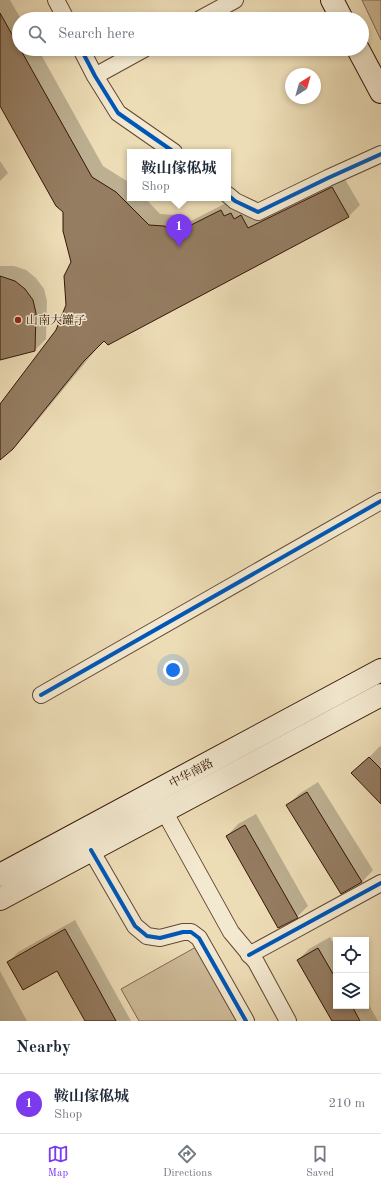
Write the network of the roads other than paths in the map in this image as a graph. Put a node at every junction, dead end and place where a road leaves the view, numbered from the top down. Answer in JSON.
{"nodes":[{"id":1,"x":56,"y":0,"type":"edge"},
{"id":2,"x":235,"y":0,"type":"edge"},
{"id":3,"x":332,"y":0,"type":"edge"},
{"id":4,"x":62,"y":12,"type":"edge"},
{"id":5,"x":213,"y":12,"type":"edge"},
{"id":6,"x":338,"y":12,"type":"edge"},
{"id":7,"x":85,"y":56,"type":"edge"},
{"id":8,"x":131,"y":56,"type":"edge"},
{"id":9,"x":362,"y":56,"type":"edge"},
{"id":10,"x":95,"y":76,"type":"junction"},
{"id":11,"x":381,"y":92,"type":"edge"},
{"id":12,"x":170,"y":149,"type":"edge"},
{"id":13,"x":381,"y":154,"type":"edge"},
{"id":14,"x":231,"y":197,"type":"edge"},
{"id":15,"x":381,"y":501,"type":"edge"},
{"id":16,"x":381,"y":670,"type":"edge"},
{"id":17,"x":41,"y":695,"type":"dead end"},
{"id":18,"x":381,"y":695,"type":"edge"},
{"id":19,"x":164,"y":811,"type":"junction"},
{"id":20,"x":91,"y":850,"type":"junction"},
{"id":21,"x":0,"y":875,"type":"edge"},
{"id":22,"x":381,"y":883,"type":"edge"},
{"id":23,"x":0,"y":899,"type":"edge"},
{"id":24,"x":249,"y":955,"type":"junction"},
{"id":25,"x":246,"y":1021,"type":"edge"},
{"id":26,"x":288,"y":1021,"type":"edge"}],
"edges":[{"from":1,"to":4,"type":"street"},
{"from":2,"to":5,"type":"street"},
{"from":3,"to":6,"type":"main road"},
{"from":7,"to":10,"type":"street"},
{"from":8,"to":10,"type":"street"},
{"from":9,"to":11,"type":"main road"},
{"from":10,"to":12,"type":"street"},
{"from":13,"to":14,"type":"street"},
{"from":15,"to":17,"type":"street"},
{"from":16,"to":21,"type":"main road","name":"中华南路"},
{"from":18,"to":19,"type":"main road","name":"中华南路"},
{"from":19,"to":20,"type":"main road","name":"中华南路"},
{"from":19,"to":24,"type":"street"},
{"from":20,"to":23,"type":"main road","name":"中华南路"},
{"from":20,"to":25,"type":"street"},
{"from":22,"to":24,"type":"street"},
{"from":24,"to":26,"type":"street"}]}
